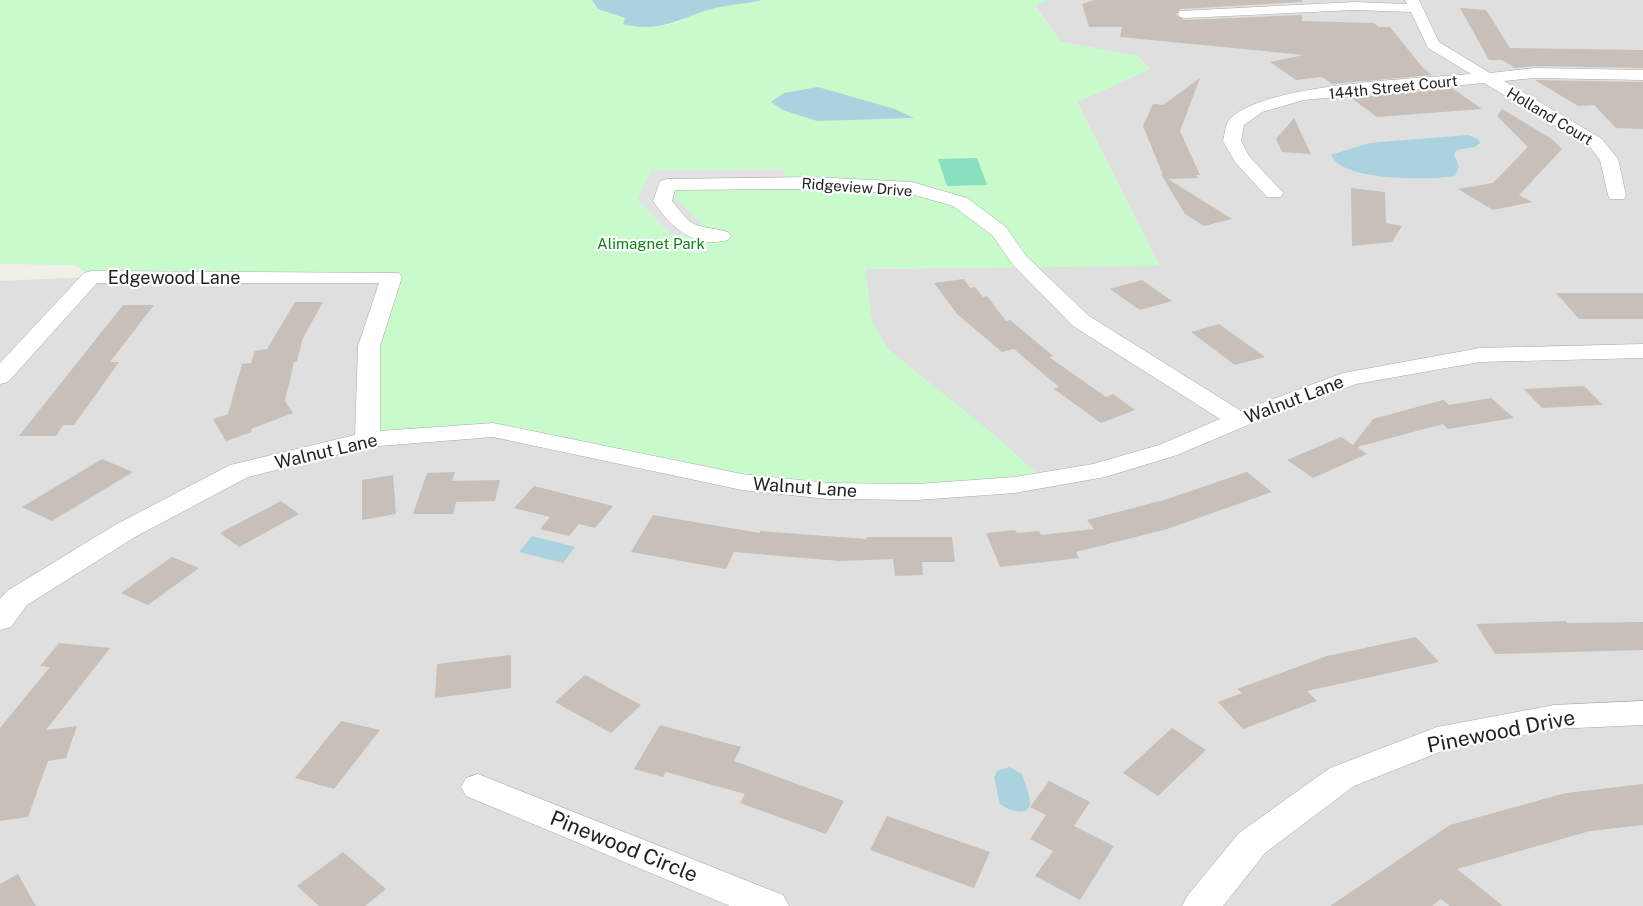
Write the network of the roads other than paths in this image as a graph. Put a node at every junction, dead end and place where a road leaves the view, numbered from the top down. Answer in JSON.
{"nodes":[{"id":1,"x":1414,"y":4,"type":"edge"},
{"id":2,"x":1185,"y":14,"type":"dead end"},
{"id":3,"x":1643,"y":75,"type":"edge"},
{"id":4,"x":1486,"y":78,"type":"junction"},
{"id":5,"x":1274,"y":193,"type":"dead end"},
{"id":6,"x":1617,"y":195,"type":"dead end"},
{"id":7,"x":721,"y":236,"type":"dead end"},
{"id":8,"x":1643,"y":351,"type":"edge"},
{"id":9,"x":0,"y":377,"type":"edge"},
{"id":10,"x":1239,"y":420,"type":"junction"},
{"id":11,"x":367,"y":439,"type":"junction"},
{"id":12,"x":6,"y":603,"type":"edge"},
{"id":13,"x":1643,"y":713,"type":"edge"},
{"id":14,"x":478,"y":787,"type":"dead end"},
{"id":15,"x":770,"y":906,"type":"edge"},
{"id":16,"x":1201,"y":906,"type":"edge"}],
"edges":[{"from":1,"to":2,"type":"street"},
{"from":1,"to":4,"type":"street","name":"Holland Court"},
{"from":3,"to":4,"type":"street","name":"144th Street Court"},
{"from":4,"to":5,"type":"street","name":"144th Street Court"},
{"from":4,"to":6,"type":"street","name":"Holland Court"},
{"from":7,"to":10,"type":"street","name":"Ridgeview Drive"},
{"from":8,"to":10,"type":"street","name":"Walnut Lane"},
{"from":9,"to":11,"type":"street","name":"Edgewood Lane"},
{"from":10,"to":11,"type":"street","name":"Walnut Lane"},
{"from":11,"to":12,"type":"street","name":"Walnut Lane"},
{"from":13,"to":16,"type":"street","name":"Pinewood Drive"},
{"from":14,"to":15,"type":"street","name":"Pinewood Circle"}]}
